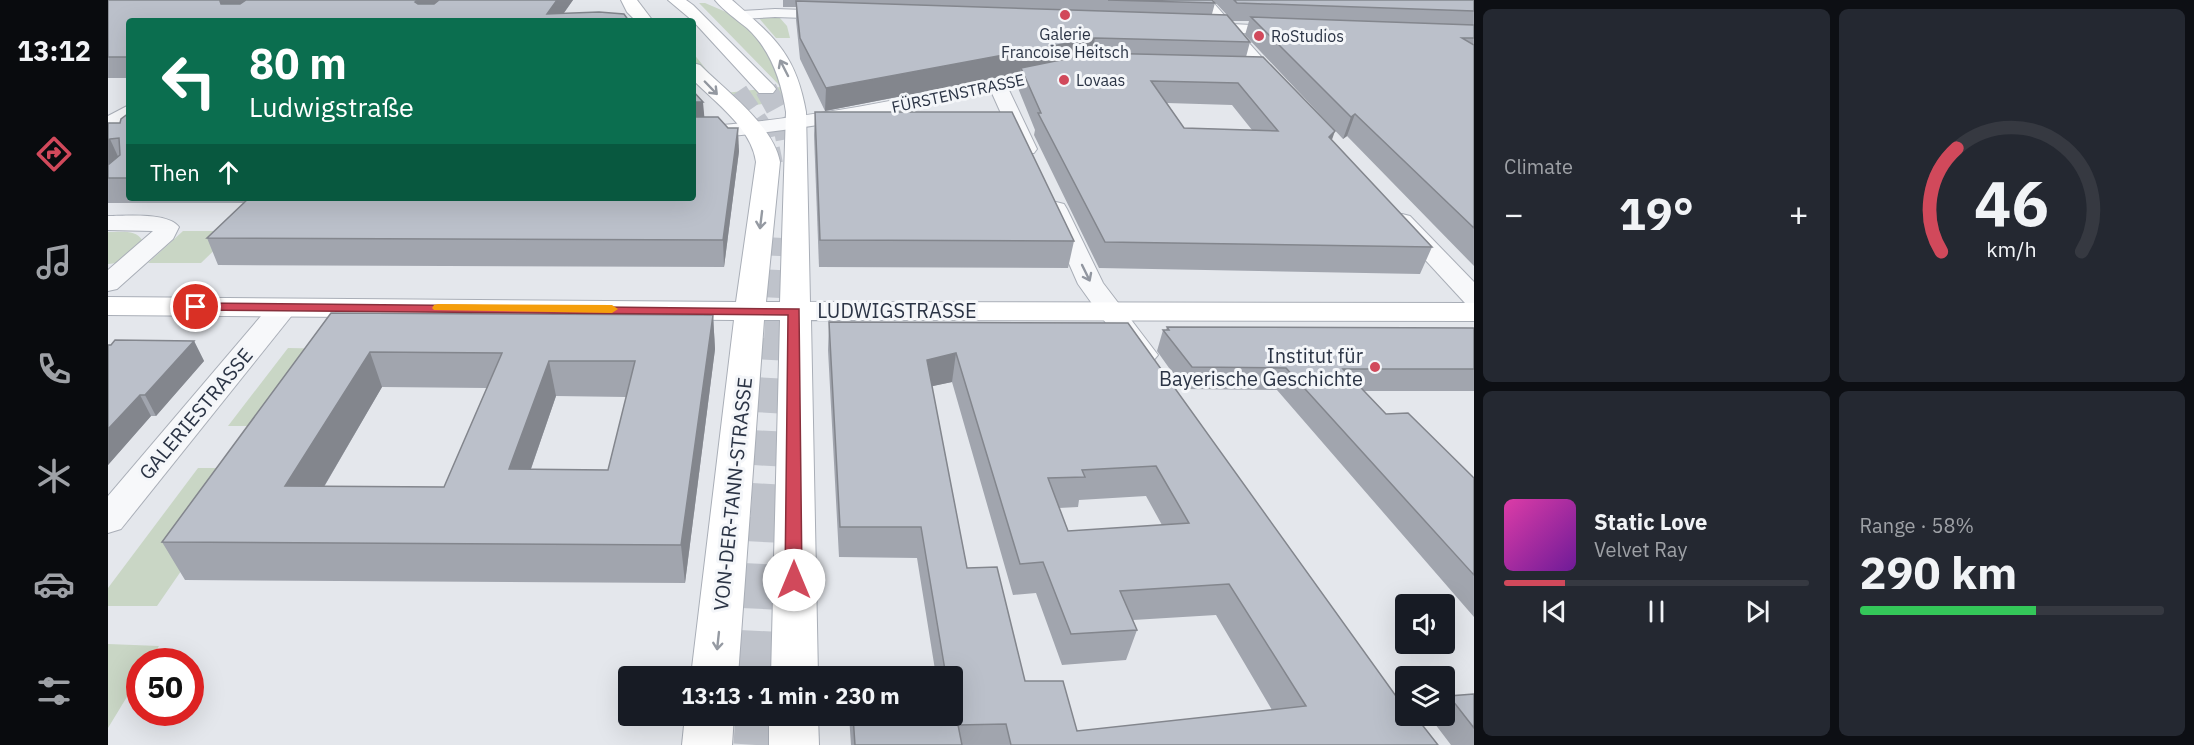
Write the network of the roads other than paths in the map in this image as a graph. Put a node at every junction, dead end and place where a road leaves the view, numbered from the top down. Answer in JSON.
{"nodes":[{"id":1,"x":629,"y":0,"type":"edge"},
{"id":2,"x":723,"y":0,"type":"edge"},
{"id":3,"x":1203,"y":0,"type":"edge"},
{"id":4,"x":682,"y":3,"type":"edge"},
{"id":5,"x":741,"y":15,"type":"junction"},
{"id":6,"x":855,"y":15,"type":"edge"},
{"id":7,"x":642,"y":18,"type":"edge"},
{"id":8,"x":1179,"y":26,"type":"edge"},
{"id":9,"x":1227,"y":28,"type":"junction"},
{"id":10,"x":1300,"y":30,"type":"edge"},
{"id":11,"x":696,"y":60,"type":"edge"},
{"id":12,"x":1081,"y":68,"type":"edge"},
{"id":13,"x":1236,"y":70,"type":"edge"},
{"id":14,"x":1263,"y":70,"type":"junction"},
{"id":15,"x":996,"y":84,"type":"junction"},
{"id":16,"x":765,"y":89,"type":"tunnel mouth"},
{"id":17,"x":959,"y":92,"type":"junction"},
{"id":18,"x":795,"y":97,"type":"junction"},
{"id":19,"x":733,"y":99,"type":"junction"},
{"id":20,"x":1294,"y":104,"type":"edge"},
{"id":21,"x":1007,"y":106,"type":"junction"},
{"id":22,"x":126,"y":115,"type":"edge"},
{"id":23,"x":796,"y":124,"type":"junction"},
{"id":24,"x":755,"y":131,"type":"junction"},
{"id":25,"x":696,"y":133,"type":"edge"},
{"id":26,"x":112,"y":136,"type":"edge"},
{"id":27,"x":1036,"y":169,"type":"edge"},
{"id":28,"x":1047,"y":190,"type":"edge"},
{"id":29,"x":1385,"y":202,"type":"edge"},
{"id":30,"x":108,"y":224,"type":"edge"},
{"id":31,"x":108,"y":284,"type":"edge"},
{"id":32,"x":1474,"y":297,"type":"edge"},
{"id":33,"x":108,"y":306,"type":"edge"},
{"id":34,"x":283,"y":308,"type":"junction"},
{"id":35,"x":1109,"y":310,"type":"junction"},
{"id":36,"x":750,"y":311,"type":"junction"},
{"id":37,"x":794,"y":311,"type":"junction"},
{"id":38,"x":1474,"y":312,"type":"edge"},
{"id":39,"x":1162,"y":383,"type":"edge"},
{"id":40,"x":108,"y":520,"type":"edge"},
{"id":41,"x":715,"y":666,"type":"edge"},
{"id":42,"x":794,"y":666,"type":"edge"},
{"id":43,"x":709,"y":726,"type":"edge"},
{"id":44,"x":794,"y":726,"type":"edge"},
{"id":45,"x":707,"y":745,"type":"edge"},
{"id":46,"x":794,"y":745,"type":"edge"}],
"edges":[{"from":1,"to":7,"type":"main road"},
{"from":2,"to":5,"type":"main road"},
{"from":3,"to":9,"type":"street"},
{"from":4,"to":16,"type":"main road"},
{"from":5,"to":6,"type":"street"},
{"from":18,"to":5,"type":"main road","one_way":true},
{"from":8,"to":9,"type":"street"},
{"from":9,"to":10,"type":"street"},
{"from":9,"to":14,"type":"street"},
{"from":11,"to":19,"type":"main road","name":"VON-DER-TANN-STRASSE","one_way":true},
{"from":12,"to":15,"type":"street","name":"FÜRSTENSTRASSE"},
{"from":13,"to":14,"type":"street"},
{"from":14,"to":20,"type":"street"},
{"from":15,"to":17,"type":"street","name":"FÜRSTENSTRASSE"},
{"from":15,"to":21,"type":"street"},
{"from":17,"to":21,"type":"street"},
{"from":17,"to":23,"type":"street","name":"FÜRSTENSTRASSE"},
{"from":18,"to":19,"type":"main road"},
{"from":18,"to":23,"type":"main road"},
{"from":19,"to":24,"type":"main road","name":"VON-DER-TANN-STRASSE"},
{"from":21,"to":27,"type":"street"},
{"from":22,"to":26,"type":"street"},
{"from":23,"to":24,"type":"street","name":"FÜRSTENSTRASSE"},
{"from":23,"to":37,"type":"main road"},
{"from":24,"to":25,"type":"street","name":"FÜRSTENSTRASSE"},
{"from":24,"to":36,"type":"main road","name":"VON-DER-TANN-STRASSE","one_way":true},
{"from":28,"to":35,"type":"street","one_way":true},
{"from":29,"to":32,"type":"street"},
{"from":30,"to":31,"type":"street"},
{"from":33,"to":34,"type":"main road","name":"LUDWIGSTRASSE"},
{"from":34,"to":36,"type":"main road","name":"LUDWIGSTRASSE"},
{"from":34,"to":40,"type":"street","name":"GALERIESTRASSE"},
{"from":35,"to":37,"type":"main road","name":"LUDWIGSTRASSE"},
{"from":35,"to":38,"type":"main road","name":"LUDWIGSTRASSE"},
{"from":35,"to":39,"type":"street"},
{"from":36,"to":37,"type":"main road","name":"LUDWIGSTRASSE"},
{"from":36,"to":41,"type":"main road","name":"VON-DER-TANN-STRASSE","one_way":true},
{"from":37,"to":42,"type":"main road"},
{"from":43,"to":45,"type":"main road"},
{"from":44,"to":46,"type":"main road"}]}
